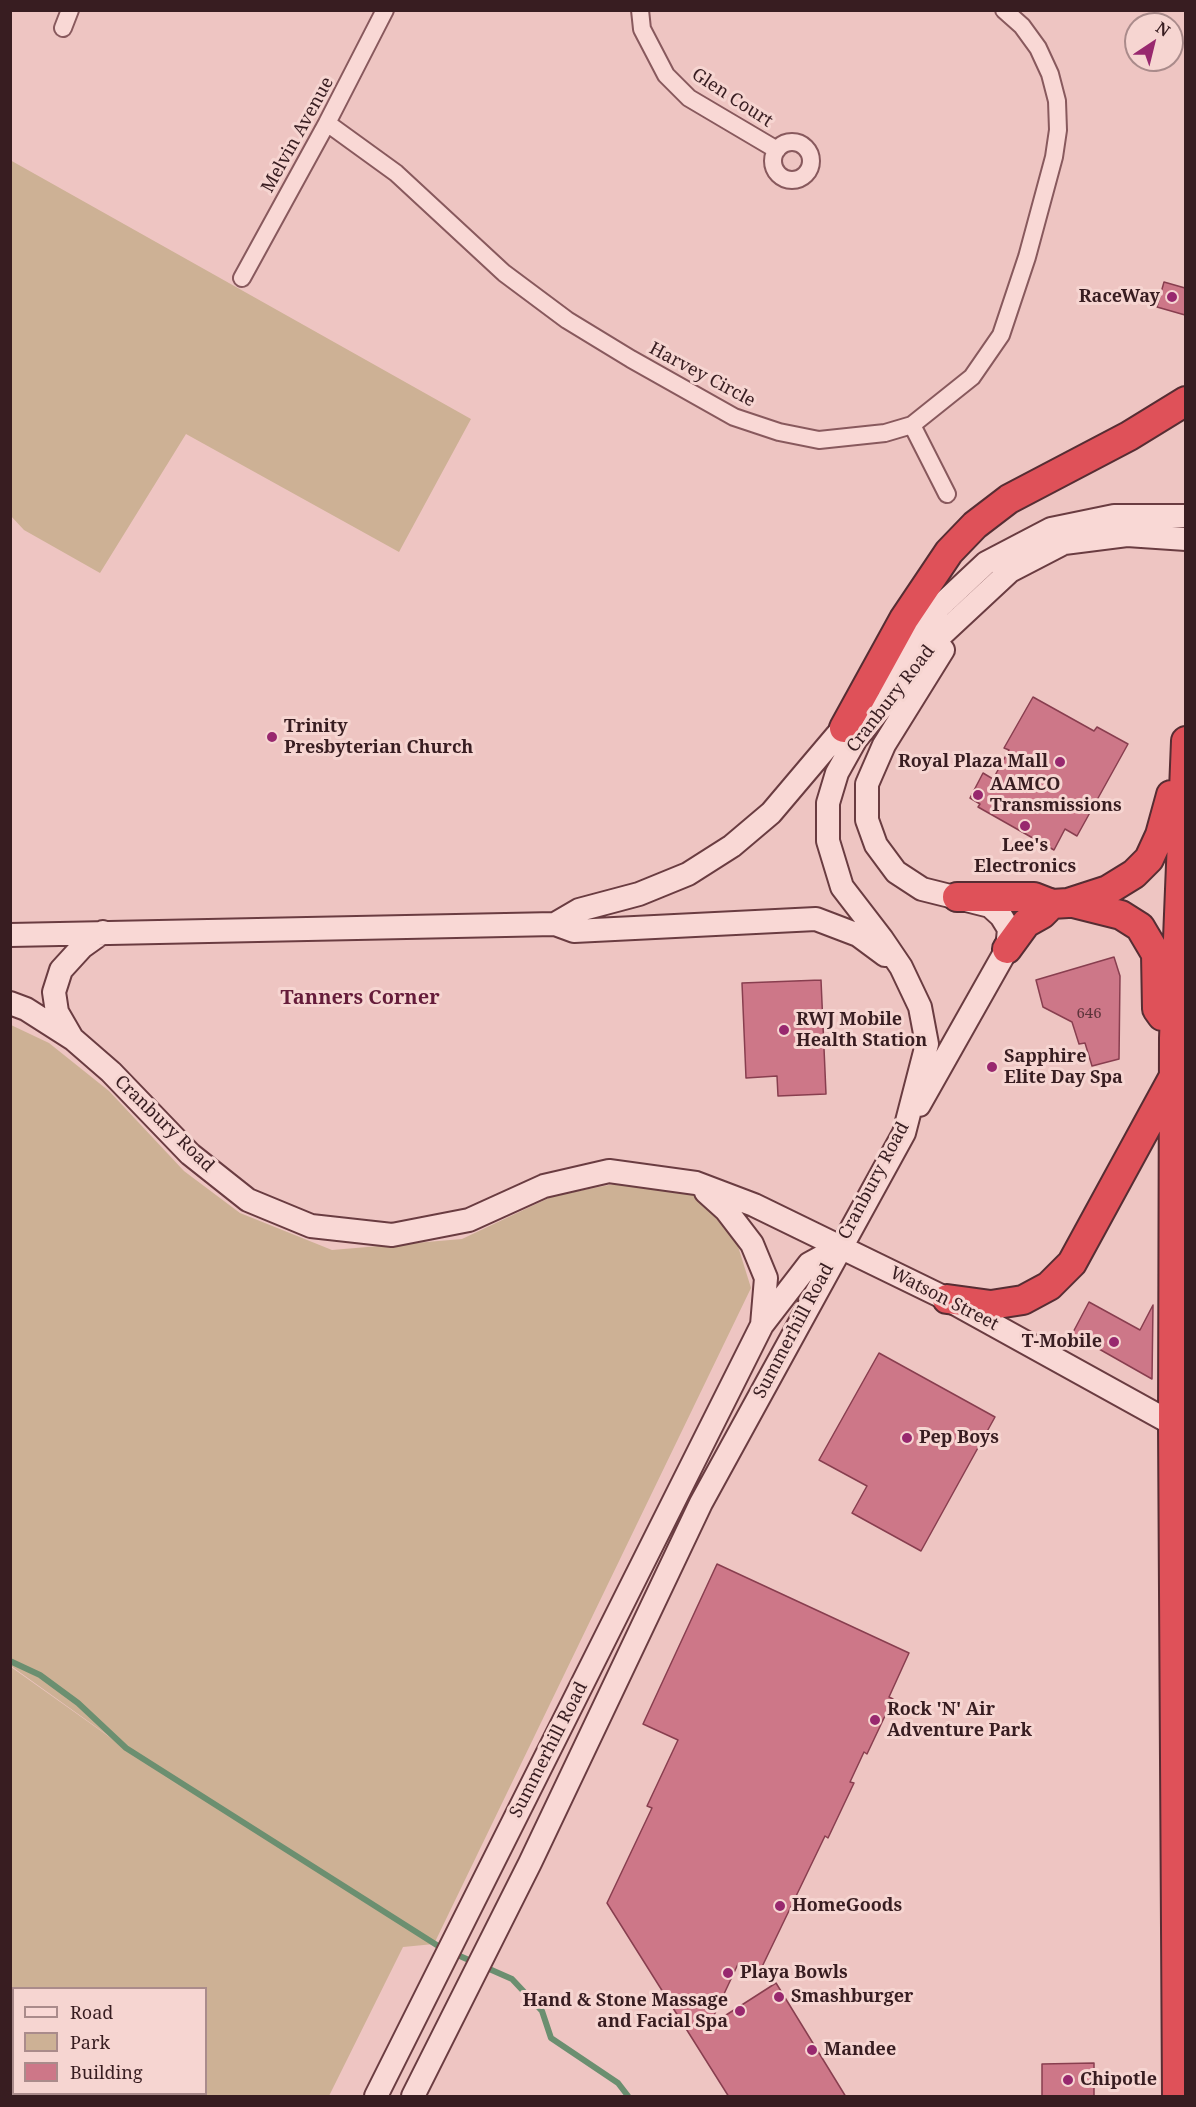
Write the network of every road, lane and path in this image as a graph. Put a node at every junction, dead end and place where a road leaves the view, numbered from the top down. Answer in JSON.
{"nodes":[{"id":1,"x":70,"y":10,"type":"edge"},
{"id":2,"x":386,"y":10,"type":"edge"},
{"id":3,"x":640,"y":10,"type":"edge"},
{"id":4,"x":1004,"y":10,"type":"edge"},
{"id":5,"x":63,"y":28,"type":"dead end"},
{"id":6,"x":327,"y":123,"type":"junction"},
{"id":7,"x":777,"y":150,"type":"dead end"},
{"id":8,"x":242,"y":278,"type":"dead end"},
{"id":9,"x":1185,"y":401,"type":"edge"},
{"id":10,"x":912,"y":425,"type":"junction"},
{"id":11,"x":946,"y":494,"type":"dead end"},
{"id":12,"x":1177,"y":515,"type":"edge"},
{"id":13,"x":1175,"y":538,"type":"edge"},
{"id":14,"x":980,"y":597,"type":"junction"},
{"id":15,"x":844,"y":728,"type":"junction"},
{"id":16,"x":1185,"y":744,"type":"edge"},
{"id":17,"x":957,"y":897,"type":"junction"},
{"id":18,"x":1060,"y":903,"type":"junction"},
{"id":19,"x":555,"y":924,"type":"junction"},
{"id":20,"x":103,"y":932,"type":"junction"},
{"id":21,"x":10,"y":935,"type":"edge"},
{"id":22,"x":1007,"y":949,"type":"junction"},
{"id":23,"x":901,"y":967,"type":"junction"},
{"id":24,"x":10,"y":1003,"type":"edge"},
{"id":25,"x":1174,"y":1038,"type":"junction"},
{"id":26,"x":73,"y":1039,"type":"junction"},
{"id":27,"x":1174,"y":1076,"type":"junction"},
{"id":28,"x":904,"y":1133,"type":"junction"},
{"id":29,"x":696,"y":1183,"type":"junction"},
{"id":30,"x":840,"y":1246,"type":"junction"},
{"id":31,"x":947,"y":1299,"type":"junction"},
{"id":32,"x":762,"y":1325,"type":"junction"},
{"id":33,"x":1173,"y":1424,"type":"junction"},
{"id":34,"x":376,"y":2097,"type":"edge"},
{"id":35,"x":413,"y":2097,"type":"edge"},
{"id":36,"x":1177,"y":2097,"type":"edge"}],
"edges":[{"from":1,"to":5,"type":"street"},
{"from":2,"to":6,"type":"street","name":"Melvin Avenue"},
{"from":3,"to":7,"type":"street","name":"Glen Court"},
{"from":4,"to":10,"type":"street","name":"Harvey Circle"},
{"from":6,"to":8,"type":"street","name":"Melvin Avenue"},
{"from":6,"to":10,"type":"street","name":"Harvey Circle"},
{"from":9,"to":15,"type":"highway"},
{"from":10,"to":11,"type":"street"},
{"from":12,"to":15,"type":"main road","name":"Cranbury Road"},
{"from":13,"to":14,"type":"main road","name":"Cranbury Road"},
{"from":14,"to":17,"type":"main road"},
{"from":14,"to":23,"type":"main road","name":"Cranbury Road"},
{"from":15,"to":19,"type":"main road","name":"Cranbury Road"},
{"from":16,"to":18,"type":"highway"},
{"from":16,"to":25,"type":"highway"},
{"from":17,"to":18,"type":"highway"},
{"from":17,"to":22,"type":"main road"},
{"from":18,"to":22,"type":"highway"},
{"from":18,"to":25,"type":"highway"},
{"from":19,"to":20,"type":"main road","name":"Cranbury Road"},
{"from":19,"to":23,"type":"main road"},
{"from":20,"to":21,"type":"main road","name":"Cranbury Road"},
{"from":20,"to":26,"type":"main road"},
{"from":22,"to":28,"type":"main road"},
{"from":23,"to":28,"type":"main road","name":"Cranbury Road"},
{"from":24,"to":26,"type":"main road","name":"Cranbury Road"},
{"from":25,"to":27,"type":"highway"},
{"from":26,"to":29,"type":"main road","name":"Cranbury Road"},
{"from":27,"to":31,"type":"highway"},
{"from":27,"to":33,"type":"highway"},
{"from":28,"to":30,"type":"main road","name":"Cranbury Road"},
{"from":29,"to":30,"type":"main road","name":"Cranbury Road"},
{"from":29,"to":32,"type":"main road"},
{"from":30,"to":31,"type":"main road","name":"Watson Street"},
{"from":30,"to":32,"type":"main road","name":"Summerhill Road"},
{"from":30,"to":35,"type":"main road","name":"Summerhill Road"},
{"from":31,"to":33,"type":"main road","name":"Watson Street"},
{"from":32,"to":34,"type":"main road","name":"Summerhill Road"},
{"from":33,"to":36,"type":"highway"}]}
